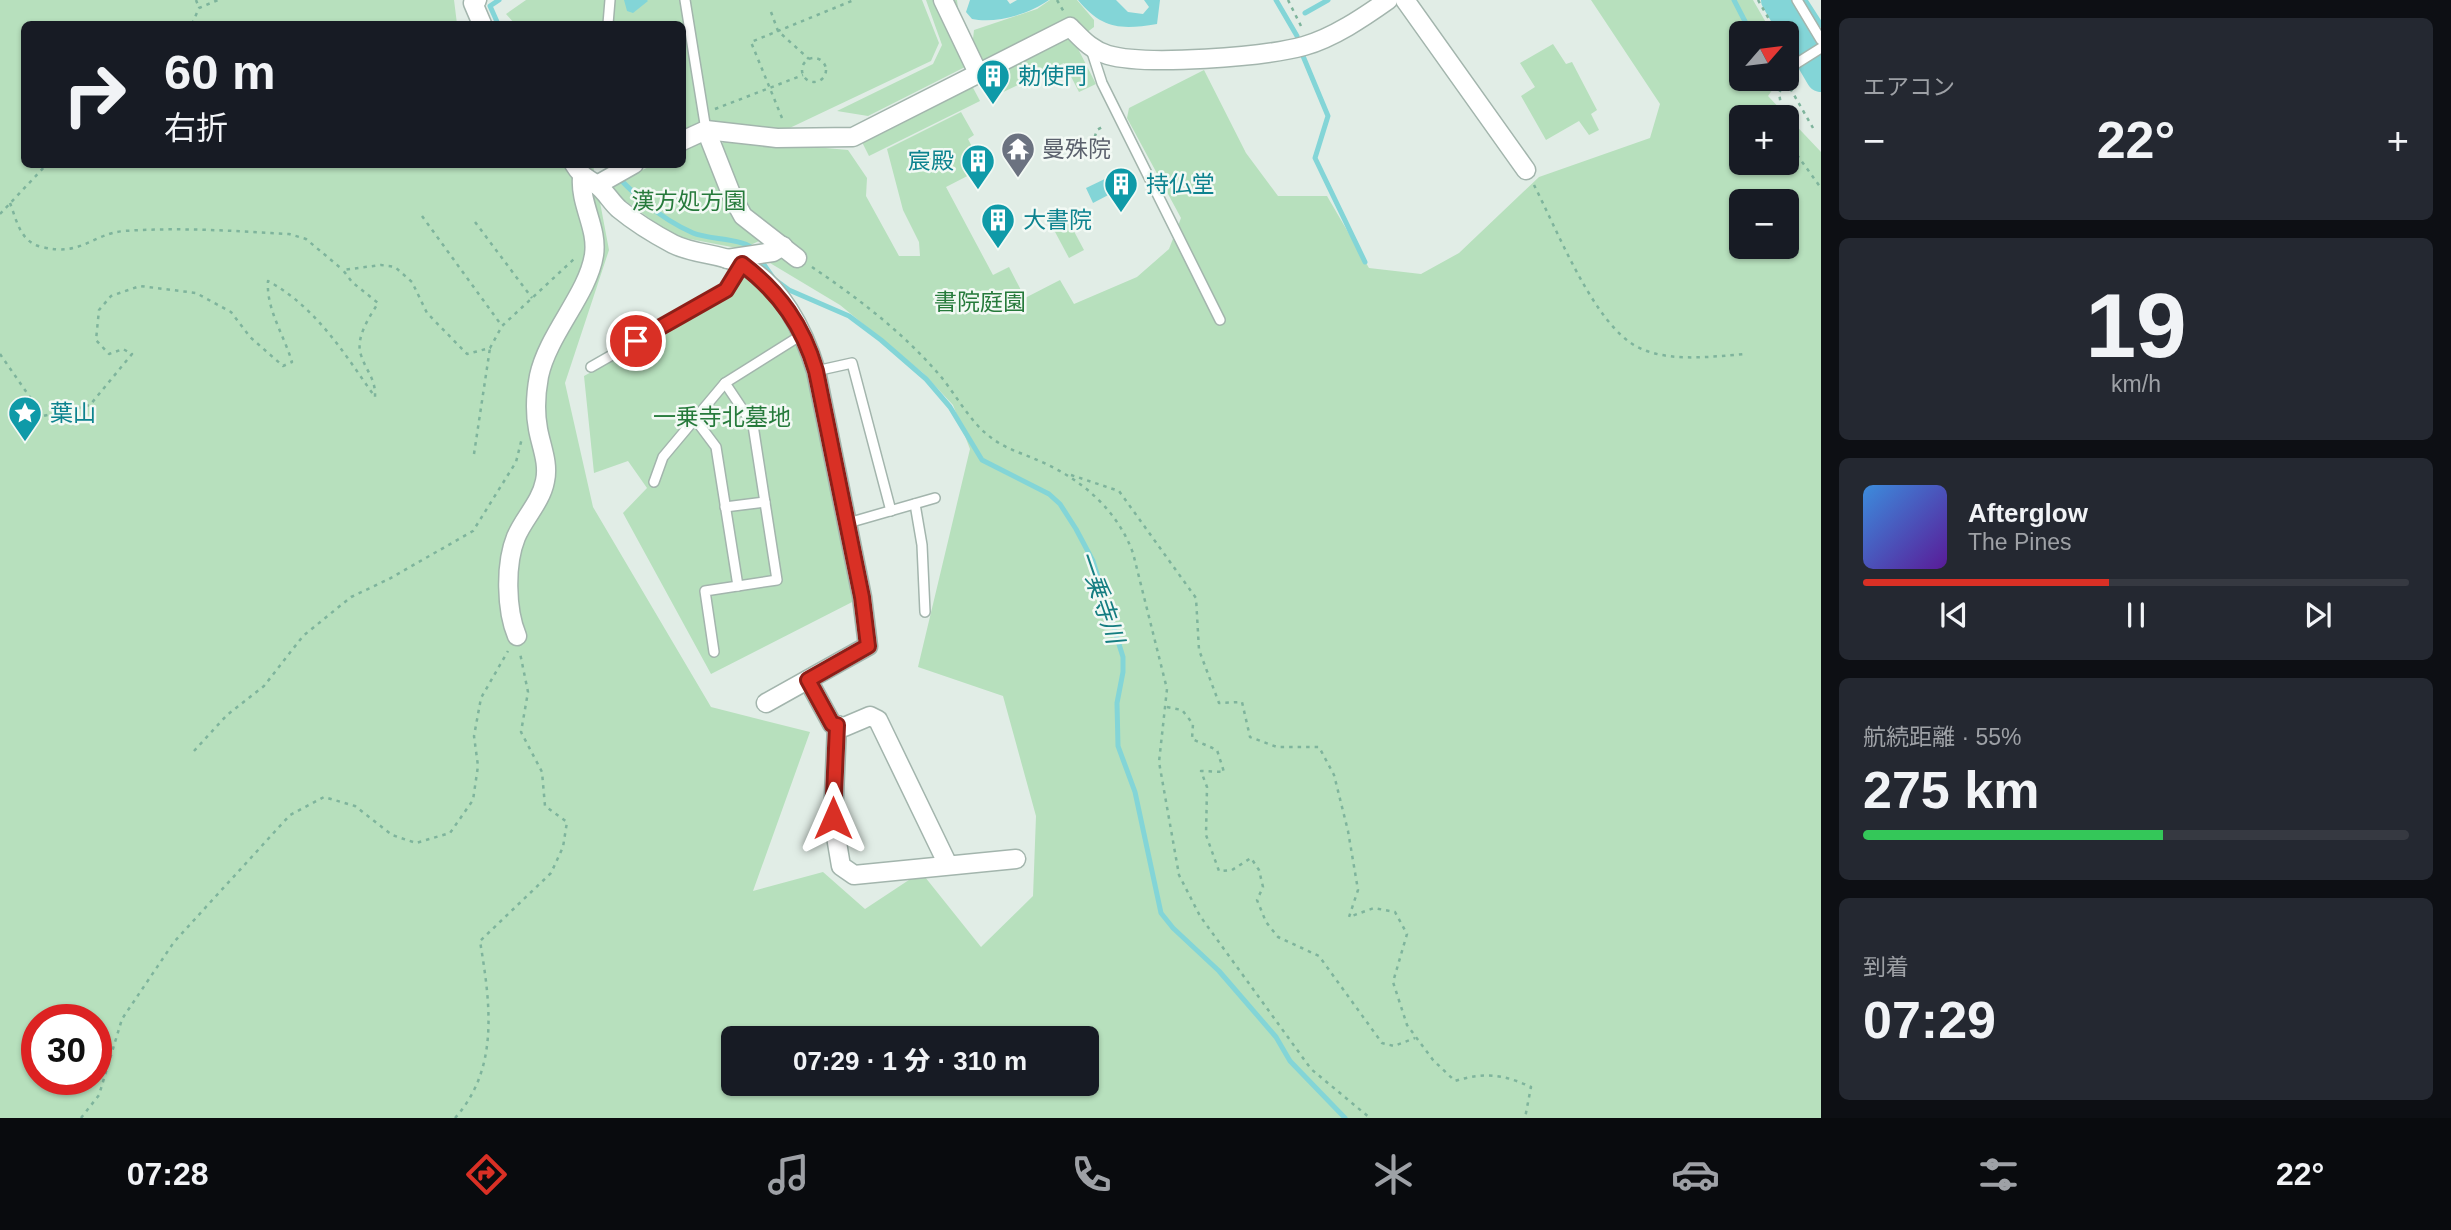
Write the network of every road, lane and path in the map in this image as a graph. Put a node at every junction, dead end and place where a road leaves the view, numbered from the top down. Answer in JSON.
{"nodes":[{"id":1,"x":196,"y":0,"type":"edge"},
{"id":2,"x":218,"y":0,"type":"edge"},
{"id":3,"x":477,"y":0,"type":"edge"},
{"id":4,"x":610,"y":0,"type":"edge"},
{"id":5,"x":685,"y":0,"type":"edge"},
{"id":6,"x":854,"y":0,"type":"edge"},
{"id":7,"x":943,"y":0,"type":"edge"},
{"id":8,"x":1288,"y":0,"type":"edge"},
{"id":9,"x":1388,"y":0,"type":"edge"},
{"id":10,"x":1405,"y":0,"type":"edge"},
{"id":11,"x":1758,"y":0,"type":"edge"},
{"id":12,"x":1797,"y":0,"type":"edge"},
{"id":13,"x":199,"y":8,"type":"junction"},
{"id":14,"x":771,"y":12,"type":"dead end"},
{"id":15,"x":193,"y":21,"type":"edge"},
{"id":16,"x":481,"y":21,"type":"edge"},
{"id":17,"x":608,"y":21,"type":"edge"},
{"id":18,"x":1770,"y":21,"type":"edge"},
{"id":19,"x":778,"y":31,"type":"junction"},
{"id":20,"x":1821,"y":40,"type":"edge"},
{"id":21,"x":1309,"y":44,"type":"junction"},
{"id":22,"x":1090,"y":48,"type":"junction"},
{"id":23,"x":1821,"y":48,"type":"edge"},
{"id":24,"x":809,"y":59,"type":"junction"},
{"id":25,"x":1799,"y":62,"type":"edge"},
{"id":26,"x":978,"y":73,"type":"junction"},
{"id":27,"x":803,"y":75,"type":"junction"},
{"id":28,"x":770,"y":88,"type":"junction"},
{"id":29,"x":1792,"y":91,"type":"edge"},
{"id":30,"x":782,"y":118,"type":"dead end"},
{"id":31,"x":705,"y":122,"type":"junction"},
{"id":32,"x":1104,"y":126,"type":"dead end"},
{"id":33,"x":1813,"y":128,"type":"dead end"},
{"id":34,"x":686,"y":138,"type":"edge"},
{"id":35,"x":1092,"y":145,"type":"dead end"},
{"id":36,"x":1799,"y":158,"type":"edge"},
{"id":37,"x":43,"y":168,"type":"edge"},
{"id":38,"x":619,"y":168,"type":"edge"},
{"id":39,"x":1526,"y":170,"type":"joint"},
{"id":40,"x":584,"y":176,"type":"edge"},
{"id":41,"x":1821,"y":188,"type":"edge"},
{"id":42,"x":10,"y":202,"type":"junction"},
{"id":43,"x":0,"y":214,"type":"edge"},
{"id":44,"x":422,"y":216,"type":"dead end"},
{"id":45,"x":475,"y":222,"type":"dead end"},
{"id":46,"x":595,"y":241,"type":"junction"},
{"id":47,"x":778,"y":249,"type":"junction"},
{"id":48,"x":797,"y":258,"type":"joint"},
{"id":49,"x":739,"y":259,"type":"junction"},
{"id":50,"x":343,"y":270,"type":"junction"},
{"id":51,"x":532,"y":298,"type":"junction"},
{"id":52,"x":1220,"y":320,"type":"dead end"},
{"id":53,"x":502,"y":326,"type":"junction"},
{"id":54,"x":803,"y":334,"type":"junction"},
{"id":55,"x":490,"y":348,"type":"junction"},
{"id":56,"x":0,"y":354,"type":"edge"},
{"id":57,"x":1744,"y":354,"type":"dead end"},
{"id":58,"x":592,"y":367,"type":"dead end"},
{"id":59,"x":816,"y":371,"type":"junction"},
{"id":60,"x":725,"y":383,"type":"junction"},
{"id":61,"x":537,"y":407,"type":"junction"},
{"id":62,"x":695,"y":419,"type":"junction"},
{"id":63,"x":474,"y":454,"type":"dead end"},
{"id":64,"x":1066,"y":474,"type":"junction"},
{"id":65,"x":654,"y":482,"type":"dead end"},
{"id":66,"x":934,"y":498,"type":"dead end"},
{"id":67,"x":765,"y":502,"type":"junction"},
{"id":68,"x":915,"y":504,"type":"junction"},
{"id":69,"x":725,"y":507,"type":"junction"},
{"id":70,"x":891,"y":511,"type":"junction"},
{"id":71,"x":848,"y":523,"type":"junction"},
{"id":72,"x":737,"y":586,"type":"junction"},
{"id":73,"x":925,"y":612,"type":"dead end"},
{"id":74,"x":517,"y":636,"type":"junction"},
{"id":75,"x":714,"y":652,"type":"dead end"},
{"id":76,"x":808,"y":680,"type":"junction"},
{"id":77,"x":765,"y":703,"type":"dead end"},
{"id":78,"x":1167,"y":707,"type":"junction"},
{"id":79,"x":837,"y":725,"type":"junction"},
{"id":80,"x":194,"y":751,"type":"dead end"},
{"id":81,"x":1016,"y":859,"type":"dead end"},
{"id":82,"x":948,"y":865,"type":"junction"},
{"id":83,"x":1416,"y":1037,"type":"junction"},
{"id":84,"x":81,"y":1118,"type":"edge"},
{"id":85,"x":455,"y":1118,"type":"edge"},
{"id":86,"x":1370,"y":1118,"type":"edge"},
{"id":87,"x":1525,"y":1118,"type":"edge"}],
"edges":[{"from":1,"to":13,"type":"path"},
{"from":2,"to":13,"type":"path"},
{"from":3,"to":16,"type":"street"},
{"from":4,"to":17,"type":"lane"},
{"from":5,"to":31,"type":"lane"},
{"from":6,"to":19,"type":"path"},
{"from":7,"to":26,"type":"street"},
{"from":8,"to":21,"type":"path"},
{"from":9,"to":21,"type":"street"},
{"from":10,"to":39,"type":"street"},
{"from":11,"to":18,"type":"path"},
{"from":12,"to":20,"type":"lane"},
{"from":13,"to":15,"type":"path"},
{"from":14,"to":19,"type":"path"},
{"from":19,"to":24,"type":"path"},
{"from":19,"to":28,"type":"path"},
{"from":21,"to":22,"type":"street"},
{"from":22,"to":26,"type":"street"},
{"from":22,"to":52,"type":"lane"},
{"from":23,"to":25,"type":"lane"},
{"from":24,"to":27,"type":"path"},
{"from":24,"to":27,"type":"path"},
{"from":26,"to":31,"type":"street"},
{"from":27,"to":28,"type":"path"},
{"from":28,"to":30,"type":"path"},
{"from":28,"to":31,"type":"path"},
{"from":29,"to":33,"type":"path"},
{"from":31,"to":34,"type":"street"},
{"from":31,"to":47,"type":"street"},
{"from":32,"to":35,"type":"path"},
{"from":36,"to":41,"type":"path"},
{"from":37,"to":42,"type":"path"},
{"from":38,"to":40,"type":"street"},
{"from":39,"to":57,"type":"path"},
{"from":40,"to":46,"type":"street"},
{"from":40,"to":49,"type":"street"},
{"from":42,"to":43,"type":"path"},
{"from":42,"to":50,"type":"path"},
{"from":44,"to":53,"type":"path"},
{"from":45,"to":51,"type":"path"},
{"from":46,"to":51,"type":"path"},
{"from":46,"to":61,"type":"street"},
{"from":47,"to":48,"type":"street"},
{"from":47,"to":49,"type":"street"},
{"from":48,"to":64,"type":"path"},
{"from":49,"to":54,"type":"street"},
{"from":49,"to":58,"type":"lane"},
{"from":50,"to":55,"type":"path"},
{"from":50,"to":56,"type":"path"},
{"from":51,"to":53,"type":"path"},
{"from":53,"to":55,"type":"path"},
{"from":54,"to":59,"type":"street"},
{"from":54,"to":60,"type":"lane"},
{"from":55,"to":63,"type":"path"},
{"from":59,"to":70,"type":"lane"},
{"from":59,"to":71,"type":"street"},
{"from":60,"to":62,"type":"lane"},
{"from":60,"to":67,"type":"lane"},
{"from":61,"to":74,"type":"street"},
{"from":61,"to":80,"type":"path"},
{"from":62,"to":65,"type":"lane"},
{"from":62,"to":69,"type":"lane"},
{"from":64,"to":78,"type":"path"},
{"from":64,"to":83,"type":"path"},
{"from":66,"to":68,"type":"lane"},
{"from":67,"to":69,"type":"lane"},
{"from":67,"to":72,"type":"lane"},
{"from":68,"to":70,"type":"lane"},
{"from":68,"to":73,"type":"lane"},
{"from":69,"to":72,"type":"lane"},
{"from":70,"to":71,"type":"lane"},
{"from":71,"to":76,"type":"street"},
{"from":72,"to":75,"type":"lane"},
{"from":74,"to":84,"type":"path"},
{"from":74,"to":85,"type":"path"},
{"from":76,"to":77,"type":"street"},
{"from":76,"to":79,"type":"street"},
{"from":78,"to":83,"type":"path"},
{"from":78,"to":86,"type":"path"},
{"from":79,"to":82,"type":"street"},
{"from":79,"to":82,"type":"street"},
{"from":81,"to":82,"type":"street"},
{"from":83,"to":87,"type":"path"}]}
